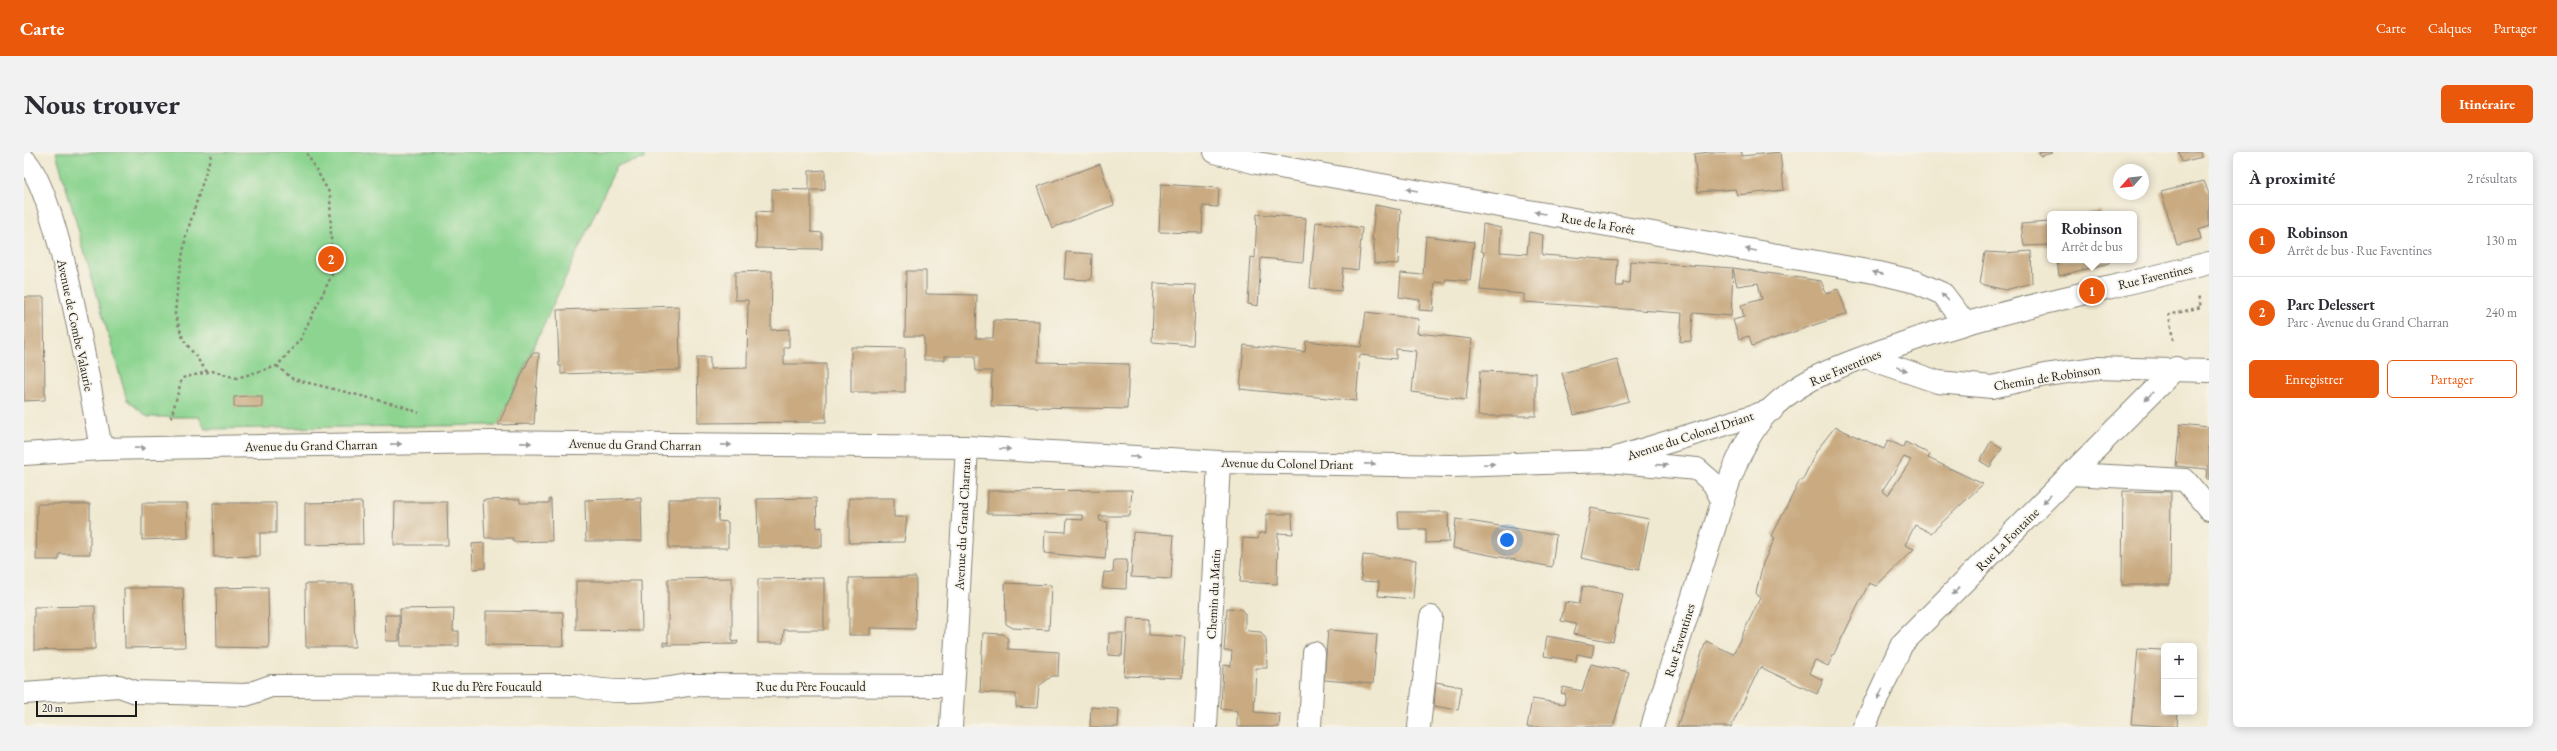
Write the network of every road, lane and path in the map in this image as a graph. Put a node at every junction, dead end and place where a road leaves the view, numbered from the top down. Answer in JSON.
{"nodes":[{"id":1,"x":212,"y":152,"type":"edge"},
{"id":2,"x":306,"y":152,"type":"edge"},
{"id":3,"x":1215,"y":152,"type":"edge"},
{"id":4,"x":24,"y":160,"type":"edge"},
{"id":5,"x":2200,"y":265,"type":"edge"},
{"id":6,"x":1965,"y":323,"type":"junction"},
{"id":7,"x":1865,"y":357,"type":"junction"},
{"id":8,"x":277,"y":366,"type":"junction"},
{"id":9,"x":2176,"y":368,"type":"junction"},
{"id":10,"x":2209,"y":371,"type":"edge"},
{"id":11,"x":207,"y":372,"type":"junction"},
{"id":12,"x":1772,"y":410,"type":"junction"},
{"id":13,"x":424,"y":415,"type":"dead end"},
{"id":14,"x":170,"y":423,"type":"dead end"},
{"id":15,"x":966,"y":447,"type":"junction"},
{"id":16,"x":101,"y":449,"type":"junction"},
{"id":17,"x":24,"y":454,"type":"edge"},
{"id":18,"x":1609,"y":461,"type":"junction"},
{"id":19,"x":1219,"y":462,"type":"junction"},
{"id":20,"x":2071,"y":474,"type":"junction"},
{"id":21,"x":1723,"y":502,"type":"junction"},
{"id":22,"x":2209,"y":509,"type":"edge"},
{"id":23,"x":1431,"y":617,"type":"dead end"},
{"id":24,"x":1314,"y":653,"type":"dead end"},
{"id":25,"x":953,"y":686,"type":"junction"},
{"id":26,"x":24,"y":693,"type":"edge"},
{"id":27,"x":951,"y":727,"type":"edge"},
{"id":28,"x":1206,"y":727,"type":"edge"},
{"id":29,"x":1310,"y":727,"type":"edge"},
{"id":30,"x":1419,"y":727,"type":"edge"},
{"id":31,"x":1652,"y":727,"type":"edge"},
{"id":32,"x":1864,"y":727,"type":"edge"}],
"edges":[{"from":1,"to":11,"type":"path"},
{"from":2,"to":8,"type":"path"},
{"from":6,"to":3,"type":"street","name":"Rue de la Forêt","one_way":true},
{"from":4,"to":16,"type":"street","name":"Avenue de Combe Valaurie"},
{"from":5,"to":6,"type":"street","name":"Rue Faventines"},
{"from":5,"to":9,"type":"path"},
{"from":6,"to":7,"type":"street","name":"Rue Faventines"},
{"from":7,"to":9,"type":"street","name":"Chemin de Robinson","one_way":true},
{"from":7,"to":12,"type":"street","name":"Rue Faventines"},
{"from":8,"to":11,"type":"path"},
{"from":8,"to":13,"type":"path"},
{"from":9,"to":10,"type":"street","name":"Chemin de Robinson"},
{"from":9,"to":20,"type":"street","name":"Rue La Fontaine","one_way":true},
{"from":11,"to":14,"type":"path"},
{"from":12,"to":18,"type":"street","name":"Avenue du Colonel Driant"},
{"from":12,"to":21,"type":"street","name":"Rue Faventines"},
{"from":16,"to":15,"type":"street","name":"Avenue du Grand Charran","one_way":true},
{"from":15,"to":19,"type":"street","name":"Avenue du Colonel Driant","one_way":true},
{"from":15,"to":25,"type":"street","name":"Avenue du Grand Charran"},
{"from":16,"to":17,"type":"street","name":"Avenue du Grand Charran"},
{"from":19,"to":18,"type":"street","name":"Avenue du Colonel Driant","one_way":true},
{"from":18,"to":21,"type":"street","name":"Avenue du Colonel Driant","one_way":true},
{"from":19,"to":28,"type":"street","name":"Chemin du Matin"},
{"from":20,"to":22,"type":"street"},
{"from":20,"to":32,"type":"street","name":"Rue La Fontaine","one_way":true},
{"from":21,"to":31,"type":"street","name":"Rue Faventines"},
{"from":23,"to":30,"type":"street"},
{"from":24,"to":29,"type":"street"},
{"from":25,"to":26,"type":"street","name":"Rue du Père Foucauld"},
{"from":25,"to":27,"type":"street","name":"Avenue du Grand Charran"}]}
